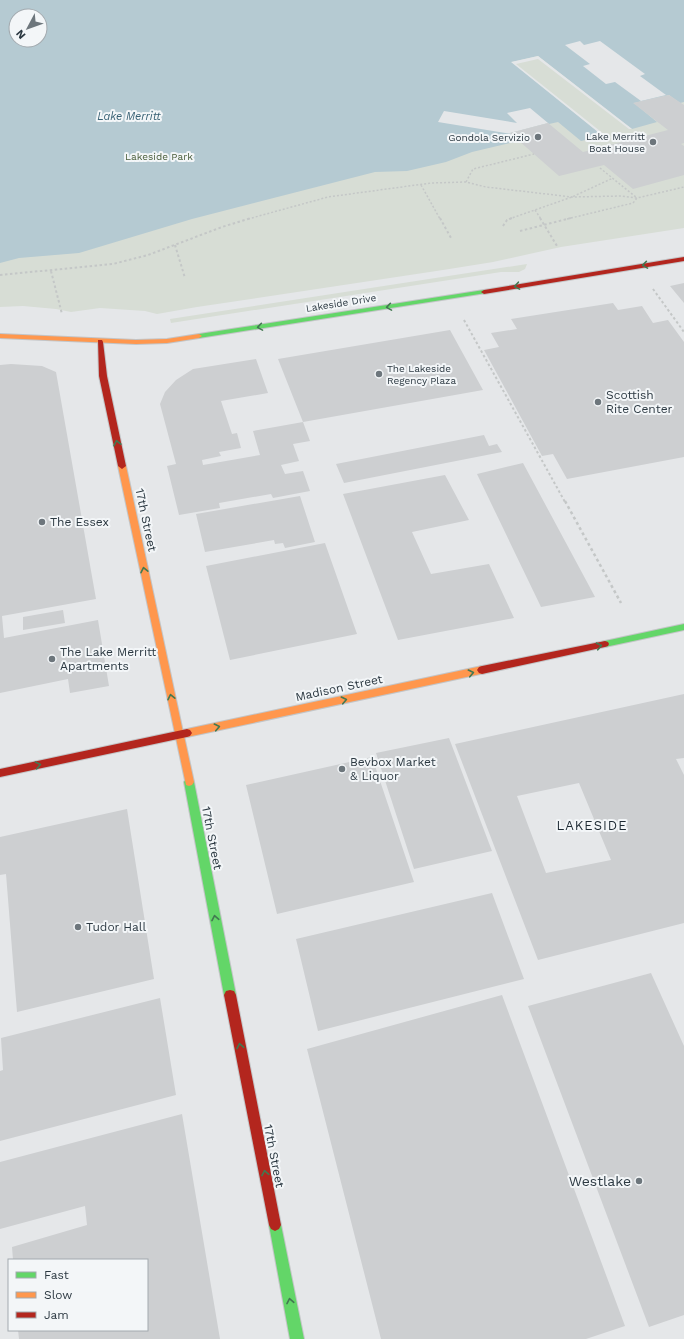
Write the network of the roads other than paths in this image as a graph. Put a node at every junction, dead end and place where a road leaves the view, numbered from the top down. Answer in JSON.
{"nodes":[{"id":1,"x":684,"y":259,"type":"edge"},
{"id":2,"x":0,"y":336,"type":"edge"},
{"id":3,"x":100,"y":342,"type":"junction"},
{"id":4,"x":684,"y":627,"type":"edge"},
{"id":5,"x":179,"y":735,"type":"junction"},
{"id":6,"x":0,"y":774,"type":"edge"},
{"id":7,"x":297,"y":1339,"type":"edge"}],
"edges":[{"from":1,"to":3,"type":"street","name":"Lakeside Drive","one_way":true},
{"from":2,"to":3,"type":"street","name":"Lakeside Drive"},
{"from":5,"to":3,"type":"street","name":"17th Street","one_way":true},
{"from":5,"to":4,"type":"street","name":"Madison Street","one_way":true},
{"from":6,"to":5,"type":"street","name":"Madison Street","one_way":true},
{"from":7,"to":5,"type":"street","name":"17th Street","one_way":true}]}
